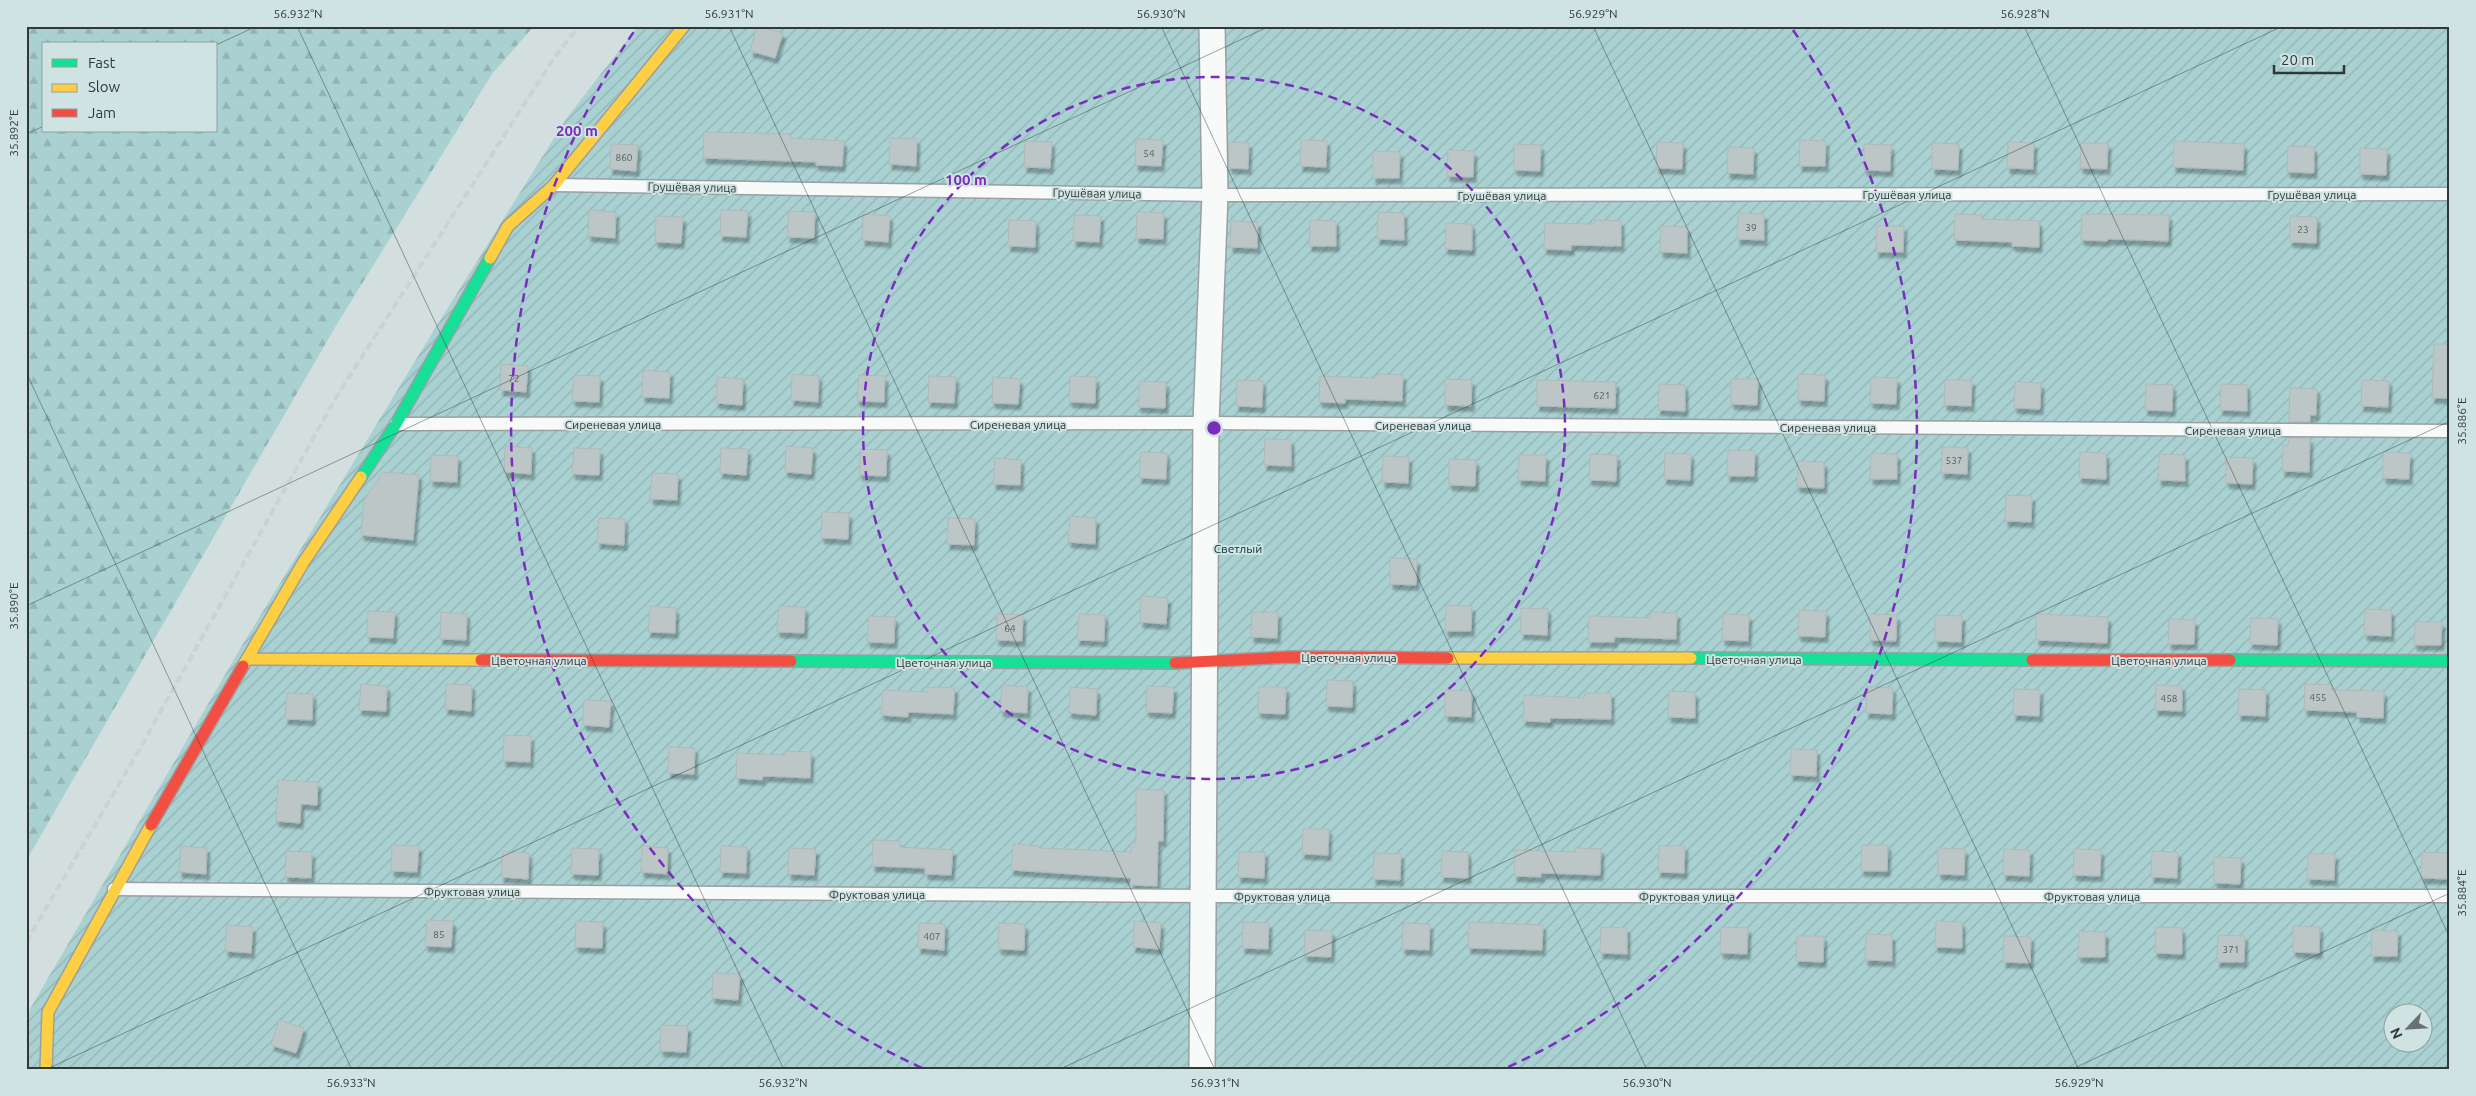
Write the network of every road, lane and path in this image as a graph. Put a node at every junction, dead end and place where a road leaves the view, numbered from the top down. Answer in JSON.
{"nodes":[{"id":1,"x":684,"y":26,"type":"edge"},
{"id":2,"x":1212,"y":26,"type":"edge"},
{"id":3,"x":554,"y":185,"type":"junction"},
{"id":4,"x":2450,"y":194,"type":"edge"},
{"id":5,"x":1215,"y":195,"type":"junction"},
{"id":6,"x":396,"y":424,"type":"junction"},
{"id":7,"x":1206,"y":424,"type":"junction"},
{"id":8,"x":2450,"y":431,"type":"edge"},
{"id":9,"x":248,"y":659,"type":"junction"},
{"id":10,"x":2450,"y":661,"type":"edge"},
{"id":11,"x":1205,"y":663,"type":"junction"},
{"id":12,"x":114,"y":889,"type":"junction"},
{"id":13,"x":1204,"y":896,"type":"junction"},
{"id":14,"x":2450,"y":896,"type":"edge"},
{"id":15,"x":46,"y":1070,"type":"edge"},
{"id":16,"x":1202,"y":1070,"type":"edge"}],
"edges":[{"from":1,"to":3,"type":"street"},
{"from":2,"to":5,"type":"street"},
{"from":3,"to":5,"type":"lane","name":"Грушёвая улица"},
{"from":3,"to":6,"type":"street"},
{"from":4,"to":5,"type":"lane","name":"Грушёвая улица"},
{"from":5,"to":7,"type":"street"},
{"from":6,"to":7,"type":"lane","name":"Сиреневая улица"},
{"from":6,"to":9,"type":"street"},
{"from":7,"to":8,"type":"lane","name":"Сиреневая улица"},
{"from":7,"to":11,"type":"street"},
{"from":9,"to":11,"type":"street","name":"Цветочная улица"},
{"from":9,"to":12,"type":"street"},
{"from":10,"to":11,"type":"street","name":"Цветочная улица"},
{"from":11,"to":13,"type":"street"},
{"from":12,"to":13,"type":"lane","name":"Фруктовая улица"},
{"from":12,"to":15,"type":"street"},
{"from":13,"to":14,"type":"lane","name":"Фруктовая улица"},
{"from":13,"to":16,"type":"street"}]}
